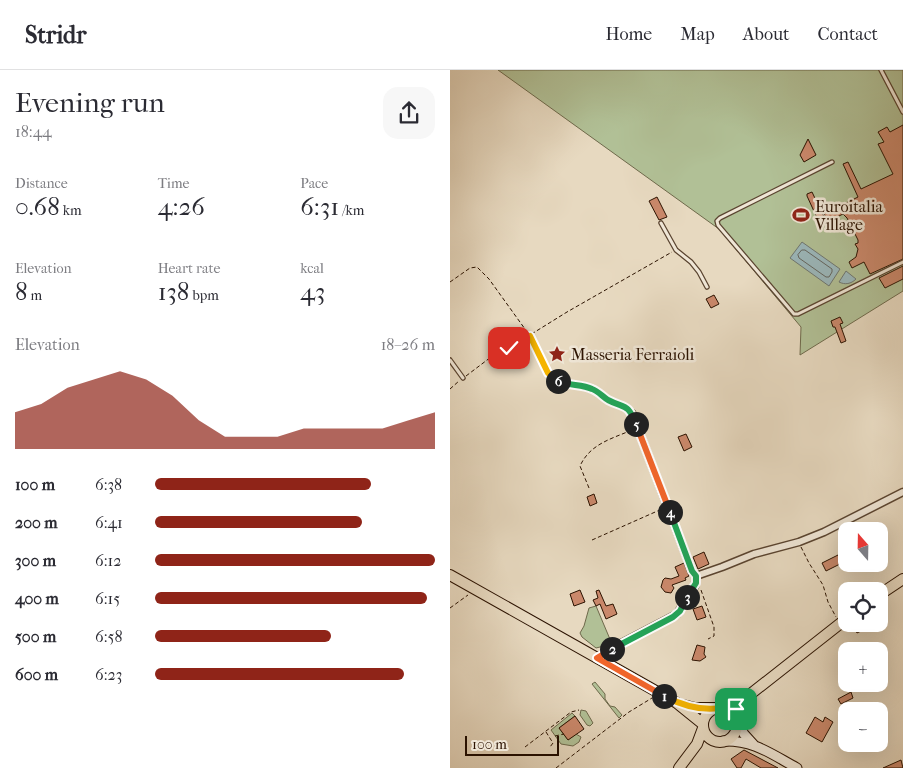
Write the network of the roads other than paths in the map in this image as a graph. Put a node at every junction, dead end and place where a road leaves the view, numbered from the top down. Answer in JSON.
{"nodes":[{"id":1,"x":881,"y":71,"type":"edge"},
{"id":2,"x":903,"y":112,"type":"edge"},
{"id":3,"x":832,"y":162,"type":"dead end"},
{"id":4,"x":661,"y":223,"type":"dead end"},
{"id":5,"x":903,"y":262,"type":"edge"},
{"id":6,"x":707,"y":287,"type":"dead end"},
{"id":7,"x":450,"y":360,"type":"edge"},
{"id":8,"x":464,"y":378,"type":"road end"},
{"id":9,"x":632,"y":413,"type":"road end"},
{"id":10,"x":903,"y":492,"type":"edge"},
{"id":11,"x":450,"y":576,"type":"edge"},
{"id":12,"x":903,"y":579,"type":"edge"},
{"id":13,"x":696,"y":580,"type":"junction"},
{"id":14,"x":888,"y":589,"type":"edge"},
{"id":15,"x":838,"y":621,"type":"edge"},
{"id":16,"x":597,"y":658,"type":"junction"},
{"id":17,"x":743,"y":700,"type":"junction"},
{"id":18,"x":677,"y":703,"type":"junction"},
{"id":19,"x":719,"y":708,"type":"junction"},
{"id":20,"x":736,"y":720,"type":"junction"},
{"id":21,"x":703,"y":726,"type":"junction"},
{"id":22,"x":721,"y":742,"type":"junction"},
{"id":23,"x":754,"y":745,"type":"junction"},
{"id":24,"x":693,"y":750,"type":"junction"},
{"id":25,"x":679,"y":768,"type":"edge"},
{"id":26,"x":797,"y":768,"type":"edge"}],
"edges":[{"from":1,"to":2,"type":"lane"},
{"from":3,"to":5,"type":"lane"},
{"from":4,"to":6,"type":"lane"},
{"from":7,"to":8,"type":"lane"},
{"from":9,"to":13,"type":"street"},
{"from":10,"to":13,"type":"street"},
{"from":11,"to":16,"type":"main road"},
{"from":12,"to":14,"type":"main road"},
{"from":13,"to":16,"type":"street"},
{"from":15,"to":17,"type":"main road"},
{"from":16,"to":18,"type":"main road"},
{"from":17,"to":19,"type":"main road"},
{"from":17,"to":20,"type":"main road"},
{"from":18,"to":19,"type":"main road"},
{"from":18,"to":21,"type":"main road"},
{"from":19,"to":20,"type":"main road"},
{"from":19,"to":21,"type":"main road"},
{"from":20,"to":22,"type":"main road"},
{"from":20,"to":23,"type":"street"},
{"from":21,"to":22,"type":"main road"},
{"from":21,"to":24,"type":"main road"},
{"from":22,"to":23,"type":"street"},
{"from":22,"to":24,"type":"main road"},
{"from":23,"to":26,"type":"street"},
{"from":24,"to":25,"type":"main road"}]}
